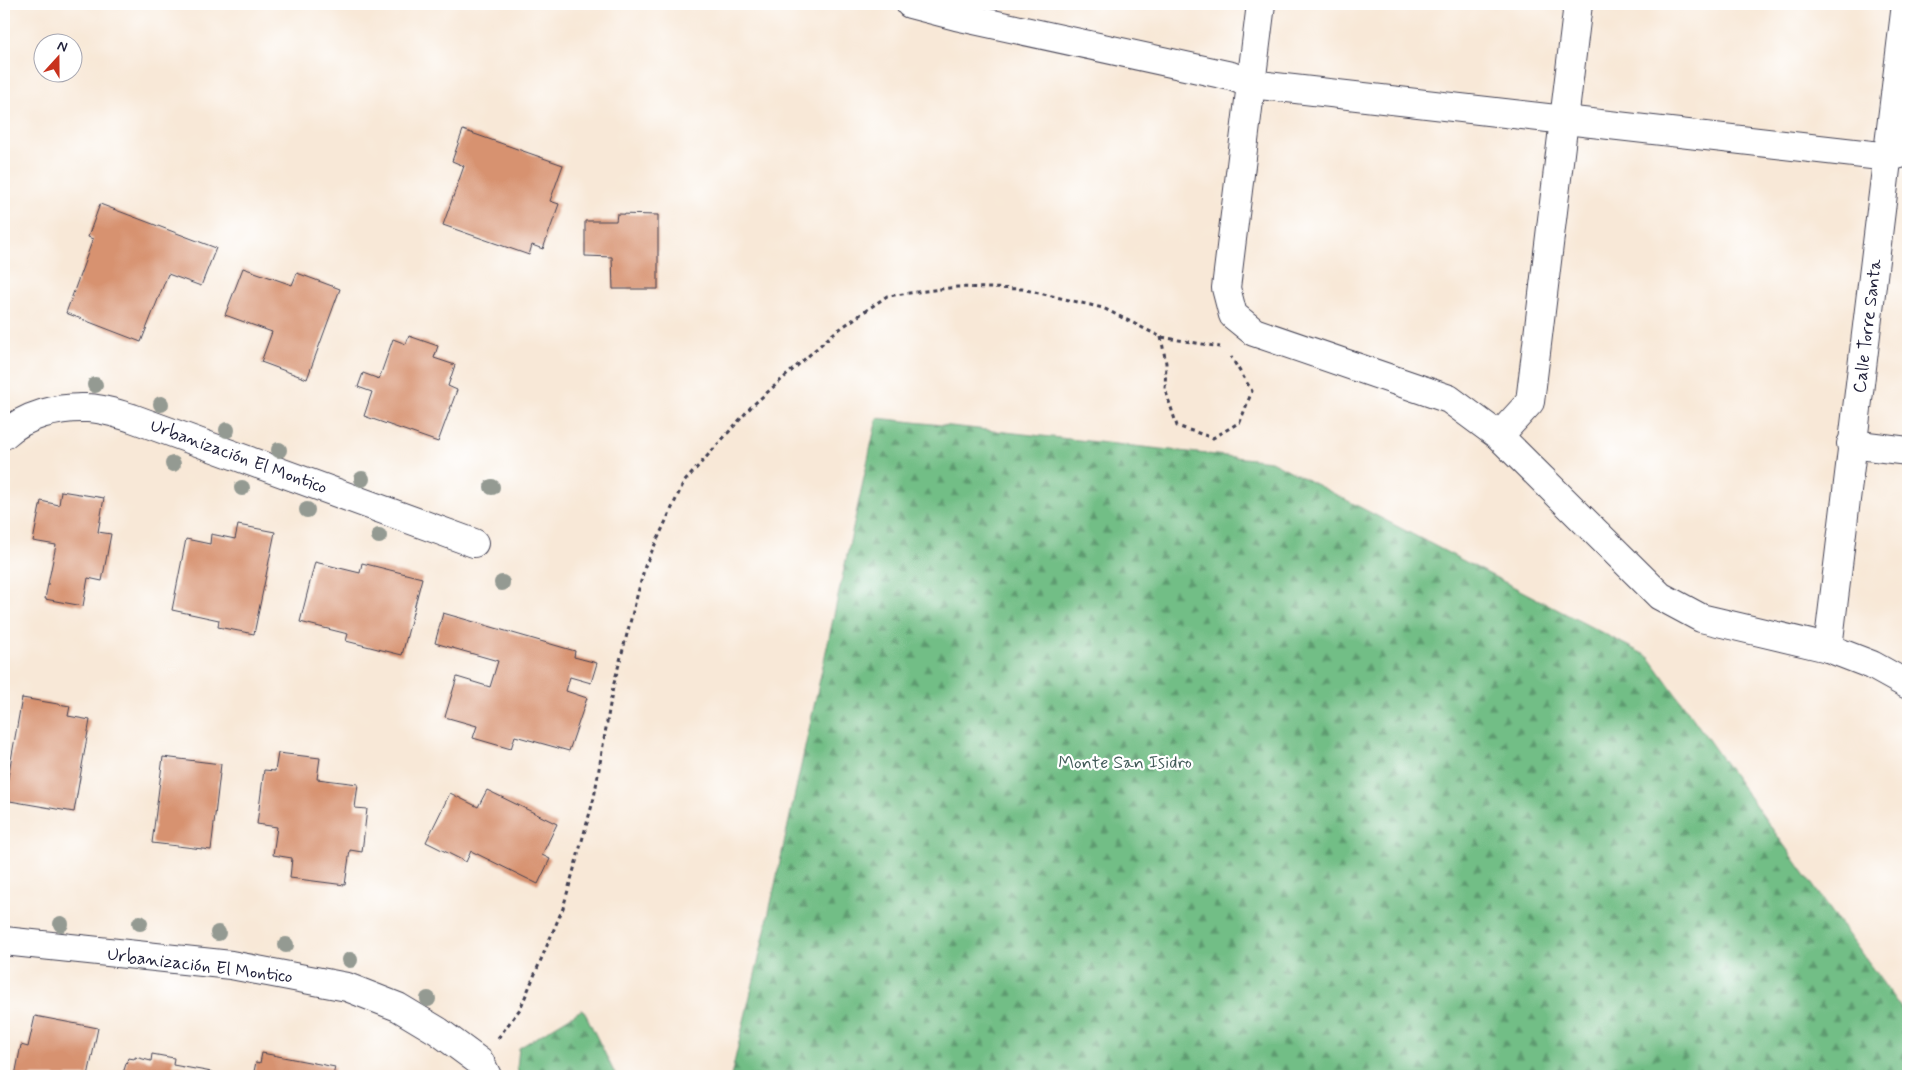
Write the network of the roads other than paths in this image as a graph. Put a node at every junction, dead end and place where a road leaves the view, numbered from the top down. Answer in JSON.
{"nodes":[{"id":1,"x":910,"y":4,"type":"edge"},
{"id":2,"x":1261,"y":4,"type":"edge"},
{"id":3,"x":1578,"y":4,"type":"edge"},
{"id":4,"x":1906,"y":4,"type":"edge"},
{"id":5,"x":1251,"y":84,"type":"junction"},
{"id":6,"x":1564,"y":119,"type":"junction"},
{"id":7,"x":1899,"y":155,"type":"edge"},
{"id":8,"x":4,"y":435,"type":"edge"},
{"id":9,"x":1499,"y":436,"type":"junction"},
{"id":10,"x":1851,"y":444,"type":"junction"},
{"id":11,"x":1908,"y":451,"type":"edge"},
{"id":12,"x":474,"y":543,"type":"dead end"},
{"id":13,"x":1828,"y":648,"type":"junction"},
{"id":14,"x":1908,"y":685,"type":"edge"},
{"id":15,"x":4,"y":941,"type":"edge"},
{"id":16,"x":483,"y":1069,"type":"edge"}],
"edges":[{"from":1,"to":5,"type":"street"},
{"from":2,"to":5,"type":"street"},
{"from":3,"to":6,"type":"street"},
{"from":4,"to":7,"type":"street","name":"Calle Torre Santa"},
{"from":5,"to":6,"type":"street"},
{"from":5,"to":9,"type":"street"},
{"from":6,"to":7,"type":"street"},
{"from":6,"to":9,"type":"street"},
{"from":7,"to":10,"type":"street","name":"Calle Torre Santa"},
{"from":8,"to":12,"type":"street","name":"Urbanización El Montico"},
{"from":9,"to":13,"type":"street"},
{"from":10,"to":11,"type":"street"},
{"from":10,"to":13,"type":"street","name":"Calle Torre Santa"},
{"from":13,"to":14,"type":"street"},
{"from":15,"to":16,"type":"street","name":"Urbanización El Montico"}]}
